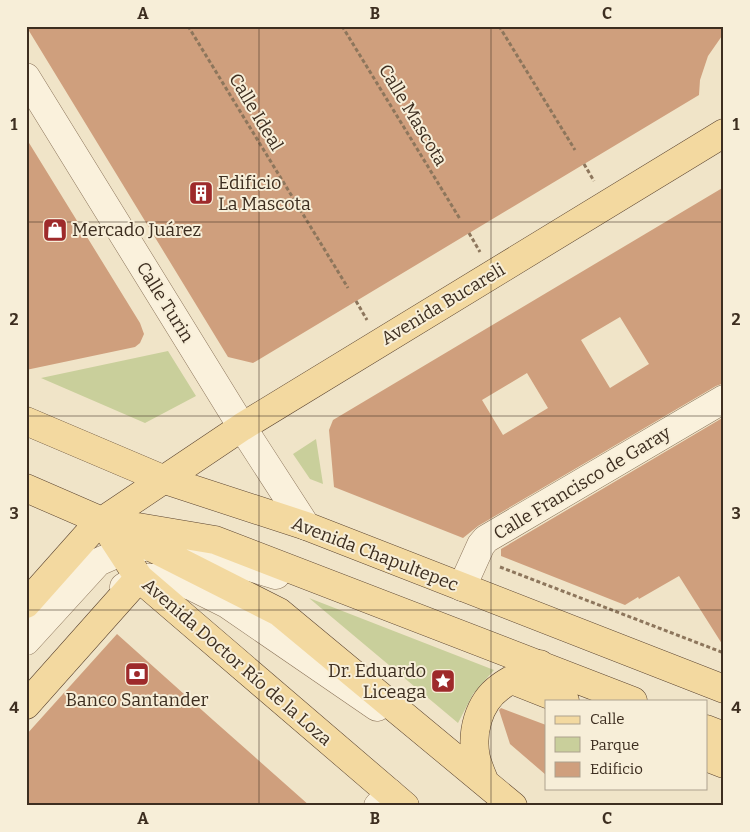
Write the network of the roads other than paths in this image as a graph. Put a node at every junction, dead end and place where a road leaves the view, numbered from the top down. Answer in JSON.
{"nodes":[{"id":1,"x":26,"y":77,"type":"edge"},
{"id":2,"x":724,"y":133,"type":"edge"},
{"id":3,"x":724,"y":399,"type":"edge"},
{"id":4,"x":26,"y":420,"type":"edge"},
{"id":5,"x":242,"y":427,"type":"junction"},
{"id":6,"x":165,"y":480,"type":"junction"},
{"id":7,"x":26,"y":488,"type":"edge"},
{"id":8,"x":102,"y":521,"type":"junction"},
{"id":9,"x":306,"y":526,"type":"junction"},
{"id":10,"x":148,"y":546,"type":"junction"},
{"id":11,"x":121,"y":552,"type":"junction"},
{"id":12,"x":139,"y":578,"type":"junction"},
{"id":13,"x":462,"y":587,"type":"junction"},
{"id":14,"x":26,"y":604,"type":"edge"},
{"id":15,"x":26,"y":641,"type":"edge"},
{"id":16,"x":527,"y":672,"type":"junction"},
{"id":17,"x":26,"y":684,"type":"edge"},
{"id":18,"x":724,"y":689,"type":"edge"},
{"id":19,"x":564,"y":700,"type":"edge"},
{"id":20,"x":602,"y":700,"type":"edge"},
{"id":21,"x":629,"y":700,"type":"edge"},
{"id":22,"x":26,"y":705,"type":"edge"},
{"id":23,"x":708,"y":730,"type":"edge"},
{"id":24,"x":724,"y":736,"type":"edge"},
{"id":25,"x":708,"y":742,"type":"edge"},
{"id":26,"x":724,"y":748,"type":"edge"},
{"id":27,"x":708,"y":758,"type":"edge"},
{"id":28,"x":724,"y":764,"type":"edge"},
{"id":29,"x":484,"y":780,"type":"junction"},
{"id":30,"x":391,"y":801,"type":"edge"},
{"id":31,"x":513,"y":806,"type":"edge"}],
"edges":[{"from":1,"to":5,"type":"street","name":"Calle Turin"},
{"from":2,"to":5,"type":"main road","name":"Avenida Bucareli"},
{"from":3,"to":13,"type":"street","name":"Calle Francisco de Garay"},
{"from":4,"to":6,"type":"main road","name":"Avenida Chapultepec"},
{"from":5,"to":6,"type":"main road","name":"Avenida Bucareli"},
{"from":5,"to":9,"type":"street","name":"Calle Turin"},
{"from":6,"to":8,"type":"main road","name":"Avenida Bucareli"},
{"from":6,"to":9,"type":"main road","name":"Avenida Chapultepec"},
{"from":7,"to":8,"type":"main road"},
{"from":8,"to":10,"type":"main road","name":"Avenida Doctor Río de la Loza"},
{"from":8,"to":11,"type":"main road","name":"Avenida Doctor Río de la Loza"},
{"from":8,"to":14,"type":"main road","name":"Avenida Bucareli"},
{"from":8,"to":16,"type":"main road"},
{"from":9,"to":13,"type":"main road","name":"Avenida Chapultepec"},
{"from":10,"to":11,"type":"street"},
{"from":10,"to":16,"type":"street"},
{"from":10,"to":29,"type":"main road","name":"Avenida Doctor Río de la Loza"},
{"from":11,"to":12,"type":"main road","name":"Avenida Doctor Río de la Loza"},
{"from":11,"to":15,"type":"street"},
{"from":12,"to":17,"type":"street"},
{"from":12,"to":22,"type":"main road"},
{"from":12,"to":29,"type":"street"},
{"from":12,"to":30,"type":"main road","name":"Avenida Doctor Río de la Loza"},
{"from":13,"to":18,"type":"main road","name":"Avenida Chapultepec"},
{"from":16,"to":19,"type":"main road"},
{"from":16,"to":20,"type":"street"},
{"from":16,"to":21,"type":"main road"},
{"from":16,"to":29,"type":"main road"},
{"from":23,"to":24,"type":"main road"},
{"from":25,"to":26,"type":"street"},
{"from":27,"to":28,"type":"main road"},
{"from":29,"to":31,"type":"main road","name":"Avenida Doctor Río de la Loza"}]}
